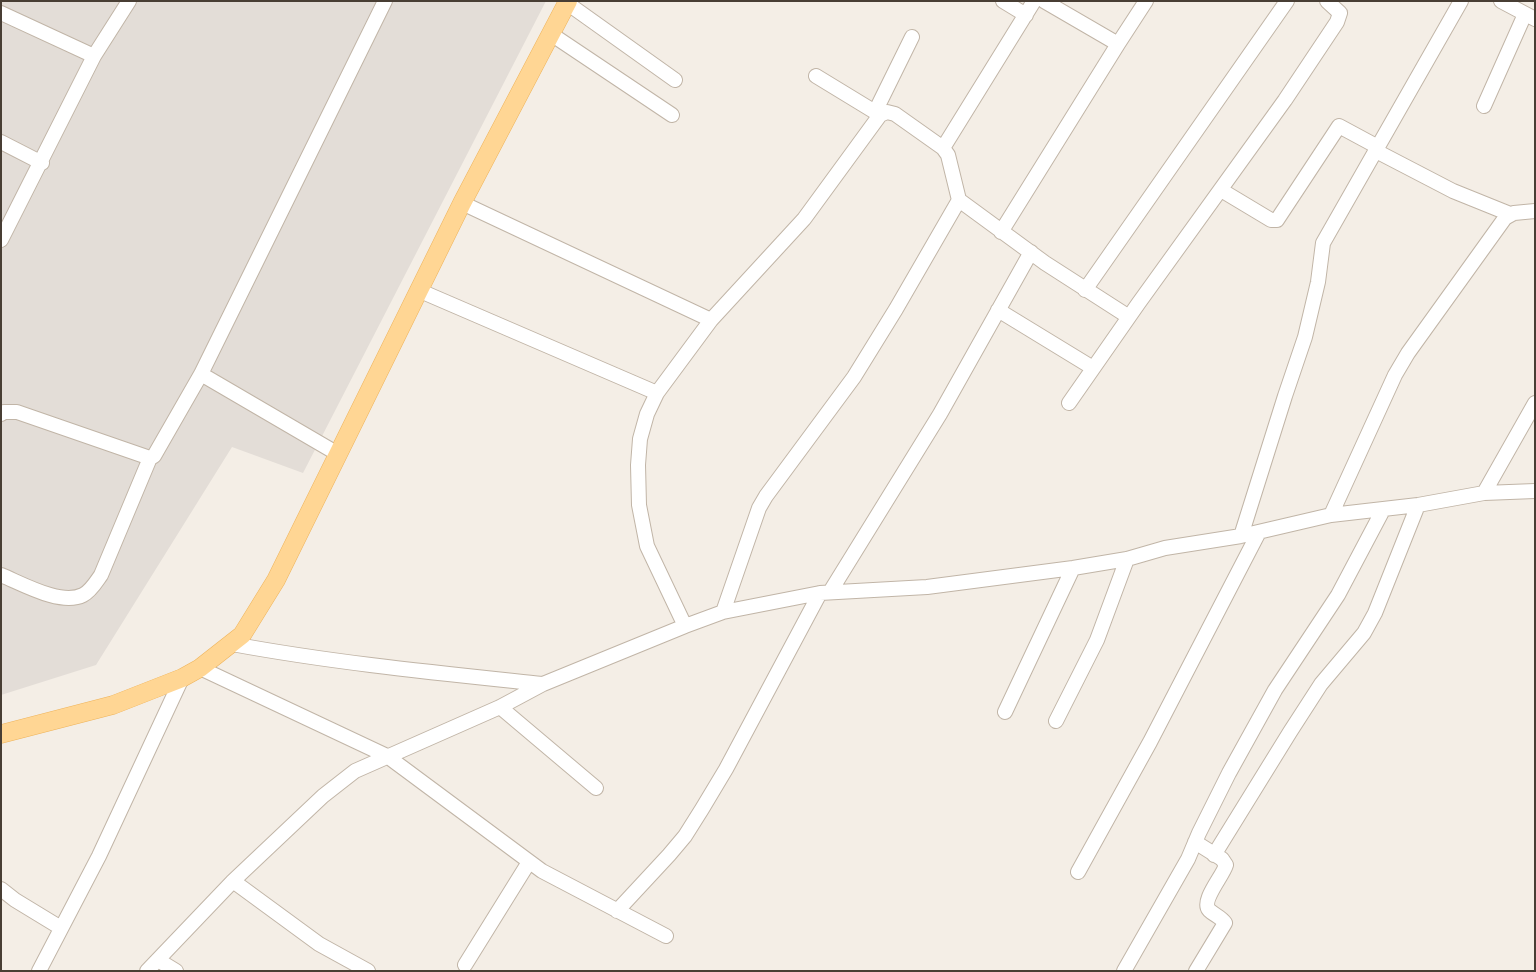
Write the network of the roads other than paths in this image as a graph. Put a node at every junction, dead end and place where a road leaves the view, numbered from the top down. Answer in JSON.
{"nodes":[{"id":1,"x":129,"y":1,"type":"edge"},
{"id":2,"x":385,"y":1,"type":"edge"},
{"id":3,"x":1003,"y":1,"type":"edge"},
{"id":4,"x":1034,"y":1,"type":"edge"},
{"id":5,"x":1044,"y":1,"type":"edge"},
{"id":6,"x":1146,"y":1,"type":"edge"},
{"id":7,"x":1287,"y":1,"type":"edge"},
{"id":8,"x":1327,"y":1,"type":"edge"},
{"id":9,"x":1461,"y":1,"type":"edge"},
{"id":10,"x":1501,"y":1,"type":"edge"},
{"id":11,"x":568,"y":2,"type":"edge"},
{"id":12,"x":1,"y":13,"type":"edge"},
{"id":13,"x":1026,"y":15,"type":"junction"},
{"id":14,"x":1530,"y":16,"type":"edge"},
{"id":15,"x":551,"y":34,"type":"junction"},
{"id":16,"x":912,"y":38,"type":"dead end"},
{"id":17,"x":1118,"y":44,"type":"junction"},
{"id":18,"x":94,"y":56,"type":"junction"},
{"id":19,"x":816,"y":76,"type":"dead end"},
{"id":20,"x":675,"y":80,"type":"dead end"},
{"id":21,"x":1484,"y":106,"type":"dead end"},
{"id":22,"x":877,"y":113,"type":"junction"},
{"id":23,"x":672,"y":115,"type":"dead end"},
{"id":24,"x":1,"y":142,"type":"edge"},
{"id":25,"x":943,"y":148,"type":"junction"},
{"id":26,"x":1377,"y":149,"type":"junction"},
{"id":27,"x":42,"y":163,"type":"junction"},
{"id":28,"x":1221,"y":190,"type":"junction"},
{"id":29,"x":958,"y":200,"type":"junction"},
{"id":30,"x":462,"y":203,"type":"junction"},
{"id":31,"x":1535,"y":211,"type":"edge"},
{"id":32,"x":1510,"y":214,"type":"junction"},
{"id":33,"x":1001,"y":232,"type":"junction"},
{"id":34,"x":1,"y":240,"type":"edge"},
{"id":35,"x":1031,"y":252,"type":"junction"},
{"id":36,"x":418,"y":290,"type":"junction"},
{"id":37,"x":1085,"y":290,"type":"junction"},
{"id":38,"x":998,"y":310,"type":"junction"},
{"id":39,"x":1129,"y":317,"type":"junction"},
{"id":40,"x":711,"y":320,"type":"junction"},
{"id":41,"x":1093,"y":368,"type":"junction"},
{"id":42,"x":201,"y":374,"type":"junction"},
{"id":43,"x":657,"y":393,"type":"junction"},
{"id":44,"x":1069,"y":403,"type":"dead end"},
{"id":45,"x":1535,"y":403,"type":"edge"},
{"id":46,"x":1,"y":414,"type":"edge"},
{"id":47,"x":338,"y":454,"type":"junction"},
{"id":48,"x":150,"y":458,"type":"junction"},
{"id":49,"x":1535,"y":491,"type":"edge"},
{"id":50,"x":1484,"y":493,"type":"junction"},
{"id":51,"x":1418,"y":505,"type":"junction"},
{"id":52,"x":1383,"y":510,"type":"junction"},
{"id":53,"x":1331,"y":515,"type":"junction"},
{"id":54,"x":1258,"y":532,"type":"junction"},
{"id":55,"x":1241,"y":536,"type":"junction"},
{"id":56,"x":1127,"y":559,"type":"junction"},
{"id":57,"x":1073,"y":568,"type":"junction"},
{"id":58,"x":1,"y":575,"type":"edge"},
{"id":59,"x":825,"y":592,"type":"junction"},
{"id":60,"x":723,"y":612,"type":"junction"},
{"id":61,"x":685,"y":626,"type":"junction"},
{"id":62,"x":232,"y":644,"type":"junction"},
{"id":63,"x":200,"y":668,"type":"junction"},
{"id":64,"x":182,"y":678,"type":"junction"},
{"id":65,"x":543,"y":684,"type":"junction"},
{"id":66,"x":500,"y":707,"type":"junction"},
{"id":67,"x":1005,"y":712,"type":"dead end"},
{"id":68,"x":1056,"y":721,"type":"dead end"},
{"id":69,"x":1,"y":734,"type":"edge"},
{"id":70,"x":387,"y":756,"type":"junction"},
{"id":71,"x":596,"y":788,"type":"dead end"},
{"id":72,"x":1195,"y":842,"type":"junction"},
{"id":73,"x":1214,"y":855,"type":"junction"},
{"id":74,"x":529,"y":862,"type":"junction"},
{"id":75,"x":1078,"y":872,"type":"dead end"},
{"id":76,"x":233,"y":881,"type":"junction"},
{"id":77,"x":1,"y":889,"type":"edge"},
{"id":78,"x":617,"y":911,"type":"junction"},
{"id":79,"x":61,"y":928,"type":"junction"},
{"id":80,"x":666,"y":936,"type":"dead end"},
{"id":81,"x":158,"y":960,"type":"junction"},
{"id":82,"x":465,"y":965,"type":"dead end"},
{"id":83,"x":39,"y":971,"type":"edge"},
{"id":84,"x":147,"y":971,"type":"edge"},
{"id":85,"x":176,"y":971,"type":"edge"},
{"id":86,"x":368,"y":971,"type":"edge"},
{"id":87,"x":1124,"y":971,"type":"edge"},
{"id":88,"x":1196,"y":971,"type":"edge"}],
"edges":[{"from":1,"to":18,"type":"street"},
{"from":2,"to":42,"type":"street"},
{"from":3,"to":13,"type":"street"},
{"from":4,"to":13,"type":"street"},
{"from":5,"to":17,"type":"street"},
{"from":6,"to":17,"type":"street"},
{"from":7,"to":37,"type":"street"},
{"from":8,"to":28,"type":"street"},
{"from":9,"to":26,"type":"street"},
{"from":10,"to":14,"type":"street"},
{"from":11,"to":15,"type":"main road"},
{"from":11,"to":20,"type":"street"},
{"from":12,"to":18,"type":"street"},
{"from":13,"to":25,"type":"street"},
{"from":14,"to":21,"type":"street"},
{"from":15,"to":23,"type":"street"},
{"from":15,"to":30,"type":"main road"},
{"from":16,"to":22,"type":"street"},
{"from":17,"to":33,"type":"street"},
{"from":18,"to":27,"type":"street"},
{"from":19,"to":22,"type":"street"},
{"from":22,"to":25,"type":"street"},
{"from":22,"to":40,"type":"street"},
{"from":24,"to":27,"type":"street"},
{"from":25,"to":29,"type":"street"},
{"from":26,"to":28,"type":"street"},
{"from":26,"to":32,"type":"street"},
{"from":26,"to":55,"type":"street"},
{"from":27,"to":34,"type":"street"},
{"from":28,"to":39,"type":"street"},
{"from":29,"to":33,"type":"street"},
{"from":29,"to":60,"type":"street"},
{"from":30,"to":36,"type":"main road"},
{"from":30,"to":40,"type":"street"},
{"from":31,"to":32,"type":"street"},
{"from":32,"to":53,"type":"street"},
{"from":33,"to":35,"type":"street"},
{"from":35,"to":37,"type":"street"},
{"from":35,"to":38,"type":"street"},
{"from":36,"to":43,"type":"street"},
{"from":36,"to":47,"type":"main road"},
{"from":37,"to":39,"type":"street"},
{"from":38,"to":41,"type":"street"},
{"from":38,"to":59,"type":"street"},
{"from":39,"to":41,"type":"street"},
{"from":40,"to":43,"type":"street"},
{"from":41,"to":44,"type":"street"},
{"from":42,"to":47,"type":"street"},
{"from":42,"to":48,"type":"street"},
{"from":43,"to":61,"type":"street"},
{"from":45,"to":50,"type":"street"},
{"from":46,"to":48,"type":"street"},
{"from":47,"to":62,"type":"main road"},
{"from":48,"to":58,"type":"street"},
{"from":49,"to":50,"type":"street"},
{"from":50,"to":51,"type":"street"},
{"from":51,"to":52,"type":"street"},
{"from":51,"to":73,"type":"street"},
{"from":52,"to":53,"type":"street"},
{"from":52,"to":72,"type":"street"},
{"from":53,"to":54,"type":"street"},
{"from":54,"to":55,"type":"street"},
{"from":54,"to":75,"type":"street"},
{"from":55,"to":56,"type":"street"},
{"from":56,"to":57,"type":"street"},
{"from":56,"to":68,"type":"street"},
{"from":57,"to":59,"type":"street"},
{"from":57,"to":67,"type":"street"},
{"from":59,"to":60,"type":"street"},
{"from":59,"to":78,"type":"street"},
{"from":60,"to":61,"type":"street"},
{"from":61,"to":65,"type":"street"},
{"from":62,"to":63,"type":"main road"},
{"from":62,"to":65,"type":"street"},
{"from":63,"to":64,"type":"main road"},
{"from":63,"to":70,"type":"street"},
{"from":64,"to":69,"type":"main road"},
{"from":64,"to":79,"type":"street"},
{"from":65,"to":66,"type":"street"},
{"from":66,"to":70,"type":"street"},
{"from":66,"to":71,"type":"street"},
{"from":70,"to":74,"type":"street"},
{"from":70,"to":76,"type":"street"},
{"from":72,"to":73,"type":"street"},
{"from":72,"to":87,"type":"street"},
{"from":73,"to":88,"type":"street"},
{"from":74,"to":78,"type":"street"},
{"from":74,"to":82,"type":"street"},
{"from":76,"to":81,"type":"street"},
{"from":76,"to":86,"type":"street"},
{"from":77,"to":79,"type":"street"},
{"from":78,"to":80,"type":"street"},
{"from":79,"to":83,"type":"street"},
{"from":81,"to":84,"type":"street"},
{"from":81,"to":85,"type":"street"}]}
